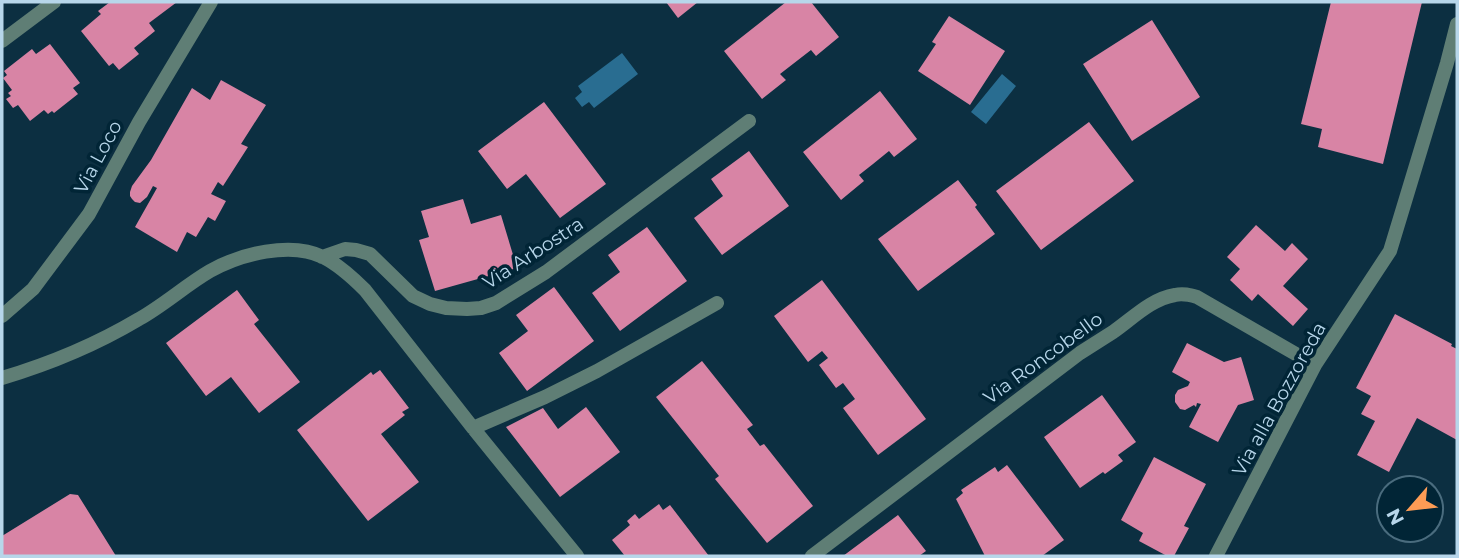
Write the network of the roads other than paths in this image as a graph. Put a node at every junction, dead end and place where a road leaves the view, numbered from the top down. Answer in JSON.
{"nodes":[{"id":1,"x":54,"y":2,"type":"edge"},
{"id":2,"x":211,"y":2,"type":"edge"},
{"id":3,"x":1457,"y":24,"type":"edge"},
{"id":4,"x":2,"y":41,"type":"edge"},
{"id":5,"x":749,"y":121,"type":"dead end"},
{"id":6,"x":322,"y":257,"type":"junction"},
{"id":7,"x":717,"y":303,"type":"dead end"},
{"id":8,"x":2,"y":316,"type":"edge"},
{"id":9,"x":1315,"y":365,"type":"junction"},
{"id":10,"x":2,"y":378,"type":"edge"},
{"id":11,"x":473,"y":428,"type":"junction"},
{"id":12,"x":578,"y":556,"type":"edge"},
{"id":13,"x":812,"y":556,"type":"edge"},
{"id":14,"x":1216,"y":556,"type":"edge"}],
"edges":[{"from":1,"to":4,"type":"street"},
{"from":2,"to":8,"type":"street","name":"Via Loco"},
{"from":3,"to":9,"type":"street","name":"Via alla Bozzoreda"},
{"from":5,"to":6,"type":"street","name":"Via Arbostra"},
{"from":6,"to":10,"type":"street","name":"Via Arbostra"},
{"from":6,"to":11,"type":"street","name":"Via Arbostra"},
{"from":7,"to":11,"type":"street"},
{"from":9,"to":13,"type":"street","name":"Via Roncobello"},
{"from":9,"to":14,"type":"street","name":"Via alla Bozzoreda"},
{"from":11,"to":12,"type":"street","name":"Via Arbostra"}]}
